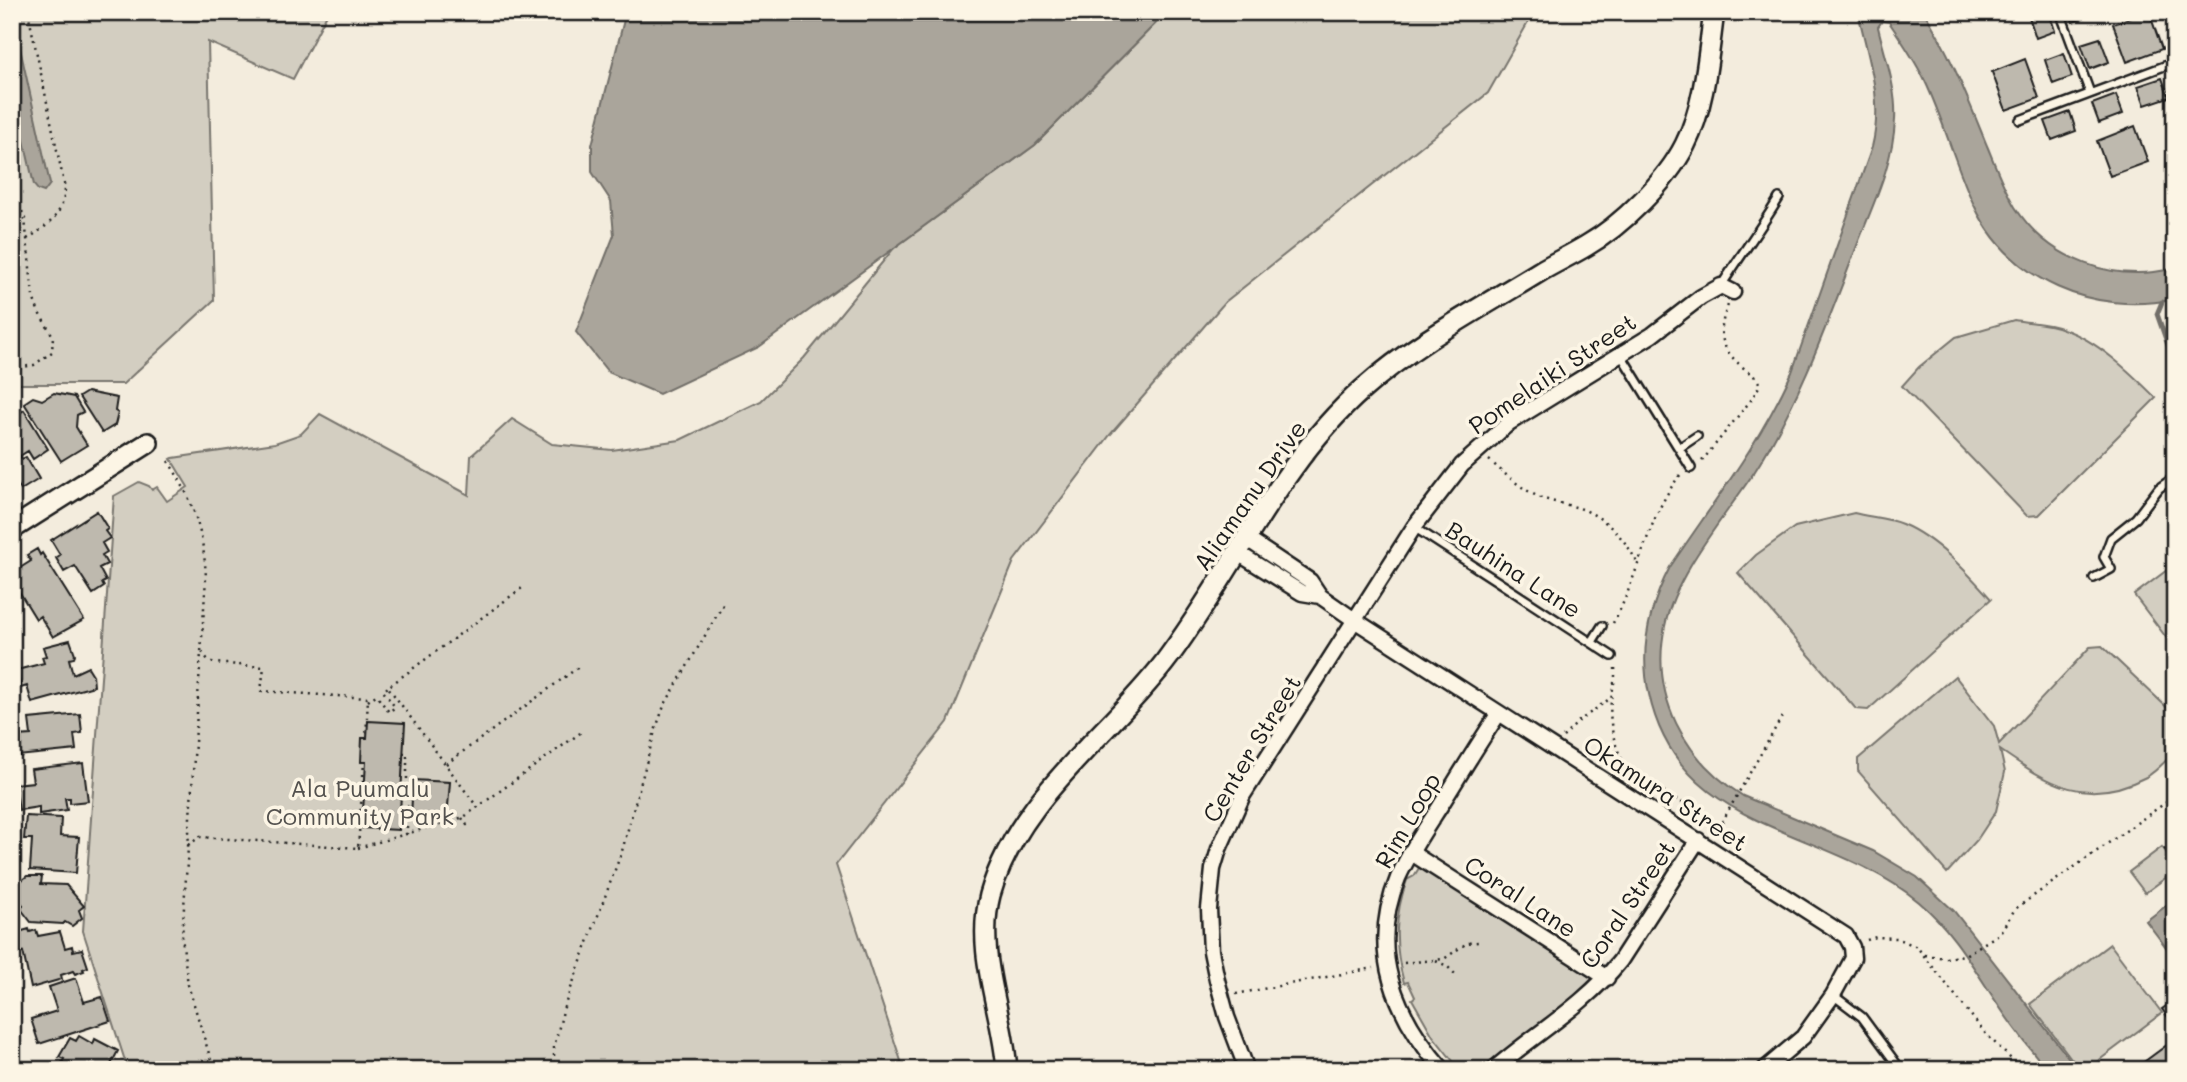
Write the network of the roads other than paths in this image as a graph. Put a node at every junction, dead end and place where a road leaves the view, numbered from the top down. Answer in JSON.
{"nodes":[{"id":1,"x":1714,"y":12,"type":"edge"},
{"id":2,"x":2060,"y":12,"type":"edge"},
{"id":3,"x":2175,"y":62,"type":"edge"},
{"id":4,"x":2090,"y":93,"type":"junction"},
{"id":5,"x":2020,"y":120,"type":"dead end"},
{"id":6,"x":1779,"y":198,"type":"dead end"},
{"id":7,"x":1727,"y":289,"type":"joint"},
{"id":8,"x":1620,"y":354,"type":"junction"},
{"id":9,"x":1697,"y":436,"type":"dead end"},
{"id":10,"x":148,"y":443,"type":"dead end"},
{"id":11,"x":1679,"y":447,"type":"junction"},
{"id":12,"x":1691,"y":468,"type":"road end"},
{"id":13,"x":2175,"y":477,"type":"edge"},
{"id":14,"x":1415,"y":527,"type":"junction"},
{"id":15,"x":12,"y":529,"type":"edge"},
{"id":16,"x":1243,"y":546,"type":"junction"},
{"id":17,"x":2094,"y":578,"type":"dead end"},
{"id":18,"x":1356,"y":621,"type":"junction"},
{"id":19,"x":1602,"y":626,"type":"dead end"},
{"id":20,"x":1592,"y":642,"type":"junction"},
{"id":21,"x":1612,"y":656,"type":"road end"},
{"id":22,"x":1499,"y":713,"type":"junction"},
{"id":23,"x":1698,"y":840,"type":"junction"},
{"id":24,"x":1410,"y":852,"type":"junction"},
{"id":25,"x":1607,"y":978,"type":"junction"},
{"id":26,"x":1833,"y":995,"type":"junction"},
{"id":27,"x":1007,"y":1070,"type":"edge"},
{"id":28,"x":1247,"y":1070,"type":"edge"},
{"id":29,"x":1443,"y":1070,"type":"edge"},
{"id":30,"x":1493,"y":1070,"type":"edge"},
{"id":31,"x":1764,"y":1070,"type":"edge"},
{"id":32,"x":1901,"y":1070,"type":"edge"}],
"edges":[{"from":1,"to":16,"type":"street","name":"Aliamanu Drive"},
{"from":2,"to":4,"type":"lane"},
{"from":3,"to":4,"type":"lane"},
{"from":4,"to":5,"type":"lane"},
{"from":6,"to":7,"type":"lane","name":"Pomelaiki Street"},
{"from":7,"to":8,"type":"street","name":"Pomelaiki Street"},
{"from":8,"to":11,"type":"lane"},
{"from":8,"to":14,"type":"street","name":"Pomelaiki Street"},
{"from":9,"to":11,"type":"lane"},
{"from":10,"to":15,"type":"street"},
{"from":11,"to":12,"type":"lane"},
{"from":13,"to":17,"type":"lane"},
{"from":14,"to":18,"type":"street","name":"Pomelaiki Street"},
{"from":14,"to":20,"type":"lane","name":"Bauhina Lane"},
{"from":16,"to":18,"type":"street","name":"Okamura Street"},
{"from":16,"to":27,"type":"street","name":"Aliamanu Drive"},
{"from":18,"to":22,"type":"street","name":"Okamura Street"},
{"from":18,"to":28,"type":"street","name":"Center Street"},
{"from":19,"to":20,"type":"lane","name":"Bauhina Lane"},
{"from":20,"to":21,"type":"lane","name":"Bauhina Lane"},
{"from":22,"to":23,"type":"street","name":"Okamura Street"},
{"from":22,"to":24,"type":"street","name":"Rim Loop"},
{"from":23,"to":25,"type":"street","name":"Coral Street"},
{"from":23,"to":26,"type":"street","name":"Okamura Street"},
{"from":24,"to":25,"type":"street","name":"Coral Lane"},
{"from":24,"to":29,"type":"street","name":"Rim Loop"},
{"from":25,"to":30,"type":"street","name":"Coral Street"},
{"from":26,"to":31,"type":"street","name":"Okamura Street"},
{"from":26,"to":32,"type":"lane"}]}
